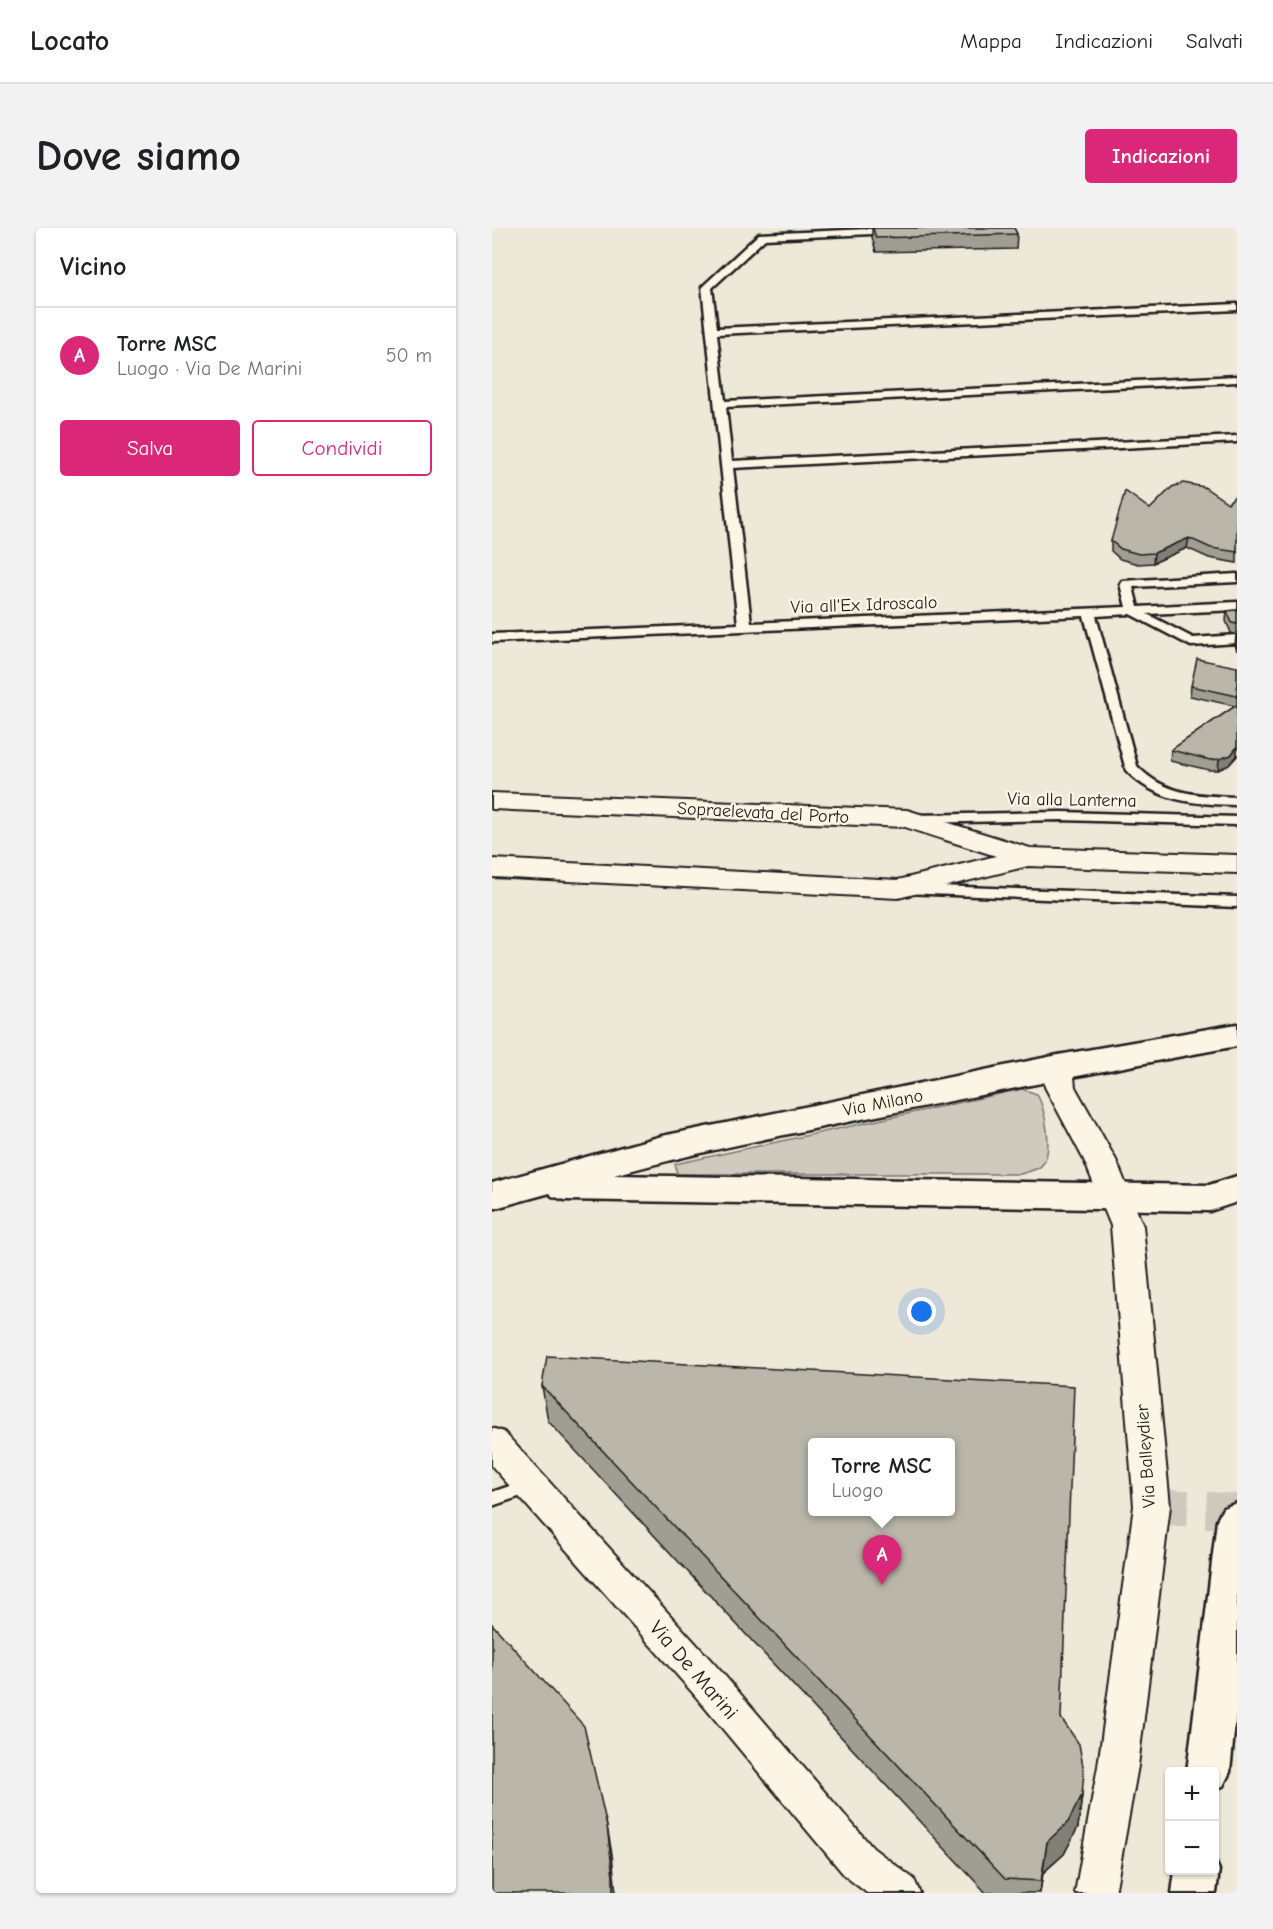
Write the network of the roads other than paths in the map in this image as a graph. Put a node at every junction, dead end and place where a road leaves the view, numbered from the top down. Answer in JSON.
{"nodes":[{"id":1,"x":905,"y":230,"type":"edge"},
{"id":2,"x":1237,"y":307,"type":"edge"},
{"id":3,"x":712,"y":331,"type":"junction"},
{"id":4,"x":1237,"y":379,"type":"edge"},
{"id":5,"x":720,"y":404,"type":"junction"},
{"id":6,"x":1237,"y":440,"type":"edge"},
{"id":7,"x":727,"y":465,"type":"junction"},
{"id":8,"x":1237,"y":578,"type":"edge"},
{"id":9,"x":1237,"y":606,"type":"edge"},
{"id":10,"x":1133,"y":611,"type":"junction"},
{"id":11,"x":1089,"y":613,"type":"junction"},
{"id":12,"x":745,"y":628,"type":"junction"},
{"id":13,"x":492,"y":638,"type":"edge"},
{"id":14,"x":1237,"y":639,"type":"edge"},
{"id":15,"x":492,"y":801,"type":"edge"},
{"id":16,"x":1237,"y":801,"type":"edge"},
{"id":17,"x":907,"y":819,"type":"junction"},
{"id":18,"x":1237,"y":821,"type":"edge"},
{"id":19,"x":1028,"y":858,"type":"junction"},
{"id":20,"x":1237,"y":864,"type":"edge"},
{"id":21,"x":492,"y":868,"type":"edge"},
{"id":22,"x":898,"y":889,"type":"junction"},
{"id":23,"x":1237,"y":902,"type":"edge"},
{"id":24,"x":1237,"y":1035,"type":"edge"},
{"id":25,"x":1058,"y":1066,"type":"junction"},
{"id":26,"x":532,"y":1186,"type":"junction"},
{"id":27,"x":1224,"y":1194,"type":"edge"},
{"id":28,"x":492,"y":1196,"type":"edge"},
{"id":29,"x":1114,"y":1196,"type":"junction"},
{"id":30,"x":492,"y":1442,"type":"edge"},
{"id":31,"x":530,"y":1486,"type":"junction"},
{"id":32,"x":492,"y":1499,"type":"edge"},
{"id":33,"x":1237,"y":1520,"type":"edge"},
{"id":34,"x":1209,"y":1767,"type":"edge"},
{"id":35,"x":1196,"y":1875,"type":"edge"},
{"id":36,"x":900,"y":1893,"type":"edge"},
{"id":37,"x":1095,"y":1893,"type":"edge"},
{"id":38,"x":1194,"y":1893,"type":"edge"}],
"edges":[{"from":1,"to":3,"type":"lane"},
{"from":2,"to":3,"type":"lane"},
{"from":3,"to":5,"type":"lane"},
{"from":4,"to":5,"type":"lane"},
{"from":5,"to":7,"type":"lane"},
{"from":6,"to":7,"type":"lane"},
{"from":7,"to":12,"type":"lane"},
{"from":8,"to":10,"type":"lane"},
{"from":9,"to":10,"type":"lane","name":"Via all'Ex Idroscalo"},
{"from":10,"to":11,"type":"lane","name":"Via all'Ex Idroscalo"},
{"from":10,"to":14,"type":"lane"},
{"from":11,"to":12,"type":"lane","name":"Via all'Ex Idroscalo"},
{"from":11,"to":16,"type":"lane"},
{"from":12,"to":13,"type":"lane","name":"Via all'Ex Idroscalo"},
{"from":15,"to":17,"type":"street","name":"Sopraelevata del Porto"},
{"from":17,"to":18,"type":"lane","name":"Via alla Lanterna"},
{"from":17,"to":19,"type":"street","name":"Sopraelevata del Porto"},
{"from":19,"to":20,"type":"street","name":"Sopraelevata del Porto"},
{"from":19,"to":22,"type":"street","name":"Sopraelevata del Porto"},
{"from":21,"to":22,"type":"street","name":"Sopraelevata del Porto"},
{"from":22,"to":23,"type":"lane"},
{"from":24,"to":25,"type":"main road","name":"Via Milano"},
{"from":25,"to":26,"type":"main road","name":"Via Milano"},
{"from":25,"to":29,"type":"street","name":"Via Balleydier"},
{"from":26,"to":28,"type":"main road","name":"Via Milano"},
{"from":26,"to":29,"type":"main road","name":"Via Milano"},
{"from":27,"to":29,"type":"main road","name":"Via Milano"},
{"from":29,"to":37,"type":"street","name":"Via Balleydier"},
{"from":30,"to":31,"type":"street","name":"Via De Marini"},
{"from":31,"to":32,"type":"lane"},
{"from":31,"to":36,"type":"street","name":"Via De Marini"},
{"from":33,"to":34,"type":"main road"},
{"from":35,"to":38,"type":"main road"}]}
